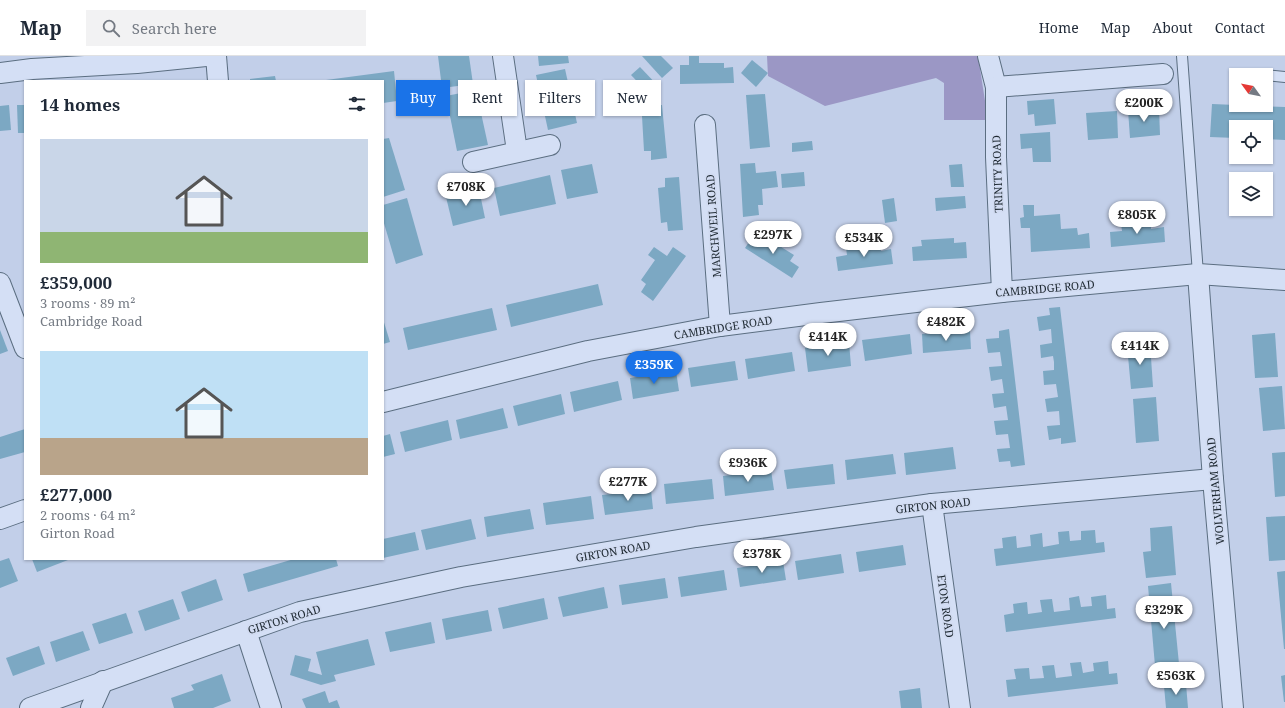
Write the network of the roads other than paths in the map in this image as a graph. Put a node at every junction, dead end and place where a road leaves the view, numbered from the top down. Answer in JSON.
{"nodes":[{"id":1,"x":206,"y":56,"type":"edge"},
{"id":2,"x":216,"y":56,"type":"edge"},
{"id":3,"x":503,"y":56,"type":"edge"},
{"id":4,"x":988,"y":56,"type":"edge"},
{"id":5,"x":1182,"y":56,"type":"edge"},
{"id":6,"x":0,"y":73,"type":"edge"},
{"id":7,"x":1163,"y":74,"type":"dead end"},
{"id":8,"x":1273,"y":76,"type":"edge"},
{"id":9,"x":1285,"y":77,"type":"edge"},
{"id":10,"x":218,"y":80,"type":"edge"},
{"id":11,"x":996,"y":87,"type":"junction"},
{"id":12,"x":705,"y":125,"type":"dead end"},
{"id":13,"x":550,"y":145,"type":"dead end"},
{"id":14,"x":517,"y":151,"type":"junction"},
{"id":15,"x":473,"y":162,"type":"dead end"},
{"id":16,"x":1198,"y":274,"type":"junction"},
{"id":17,"x":1285,"y":280,"type":"edge"},
{"id":18,"x":1,"y":287,"type":"edge"},
{"id":19,"x":1002,"y":292,"type":"junction"},
{"id":20,"x":720,"y":326,"type":"junction"},
{"id":21,"x":24,"y":345,"type":"edge"},
{"id":22,"x":384,"y":402,"type":"edge"},
{"id":23,"x":1213,"y":479,"type":"junction"},
{"id":24,"x":932,"y":504,"type":"junction"},
{"id":25,"x":24,"y":510,"type":"edge"},
{"id":26,"x":0,"y":519,"type":"edge"},
{"id":27,"x":246,"y":631,"type":"junction"},
{"id":28,"x":103,"y":681,"type":"junction"},
{"id":29,"x":30,"y":708,"type":"edge"},
{"id":30,"x":91,"y":708,"type":"edge"},
{"id":31,"x":271,"y":708,"type":"edge"},
{"id":32,"x":960,"y":708,"type":"edge"},
{"id":33,"x":1234,"y":708,"type":"edge"}],
"edges":[{"from":1,"to":6,"type":"street"},
{"from":2,"to":10,"type":"street"},
{"from":3,"to":14,"type":"street"},
{"from":4,"to":11,"type":"street","name":"TRINITY ROAD"},
{"from":5,"to":16,"type":"lane"},
{"from":7,"to":11,"type":"street"},
{"from":8,"to":9,"type":"lane"},
{"from":11,"to":19,"type":"street","name":"TRINITY ROAD"},
{"from":12,"to":20,"type":"street","name":"MARCHWEIL ROAD"},
{"from":13,"to":14,"type":"street"},
{"from":14,"to":15,"type":"street"},
{"from":16,"to":17,"type":"street","name":"CAMBRIDGE ROAD"},
{"from":16,"to":19,"type":"street","name":"CAMBRIDGE ROAD"},
{"from":16,"to":23,"type":"street","name":"WOLVERHAM ROAD"},
{"from":18,"to":21,"type":"street"},
{"from":19,"to":20,"type":"street","name":"CAMBRIDGE ROAD"},
{"from":20,"to":22,"type":"street","name":"CAMBRIDGE ROAD"},
{"from":23,"to":24,"type":"street","name":"GIRTON ROAD"},
{"from":23,"to":33,"type":"street","name":"WOLVERHAM ROAD"},
{"from":24,"to":27,"type":"street","name":"GIRTON ROAD"},
{"from":24,"to":32,"type":"street","name":"ETON ROAD"},
{"from":25,"to":26,"type":"street"},
{"from":27,"to":28,"type":"street","name":"GIRTON ROAD"},
{"from":27,"to":31,"type":"street"},
{"from":28,"to":29,"type":"street","name":"GIRTON ROAD"},
{"from":28,"to":30,"type":"street"}]}
